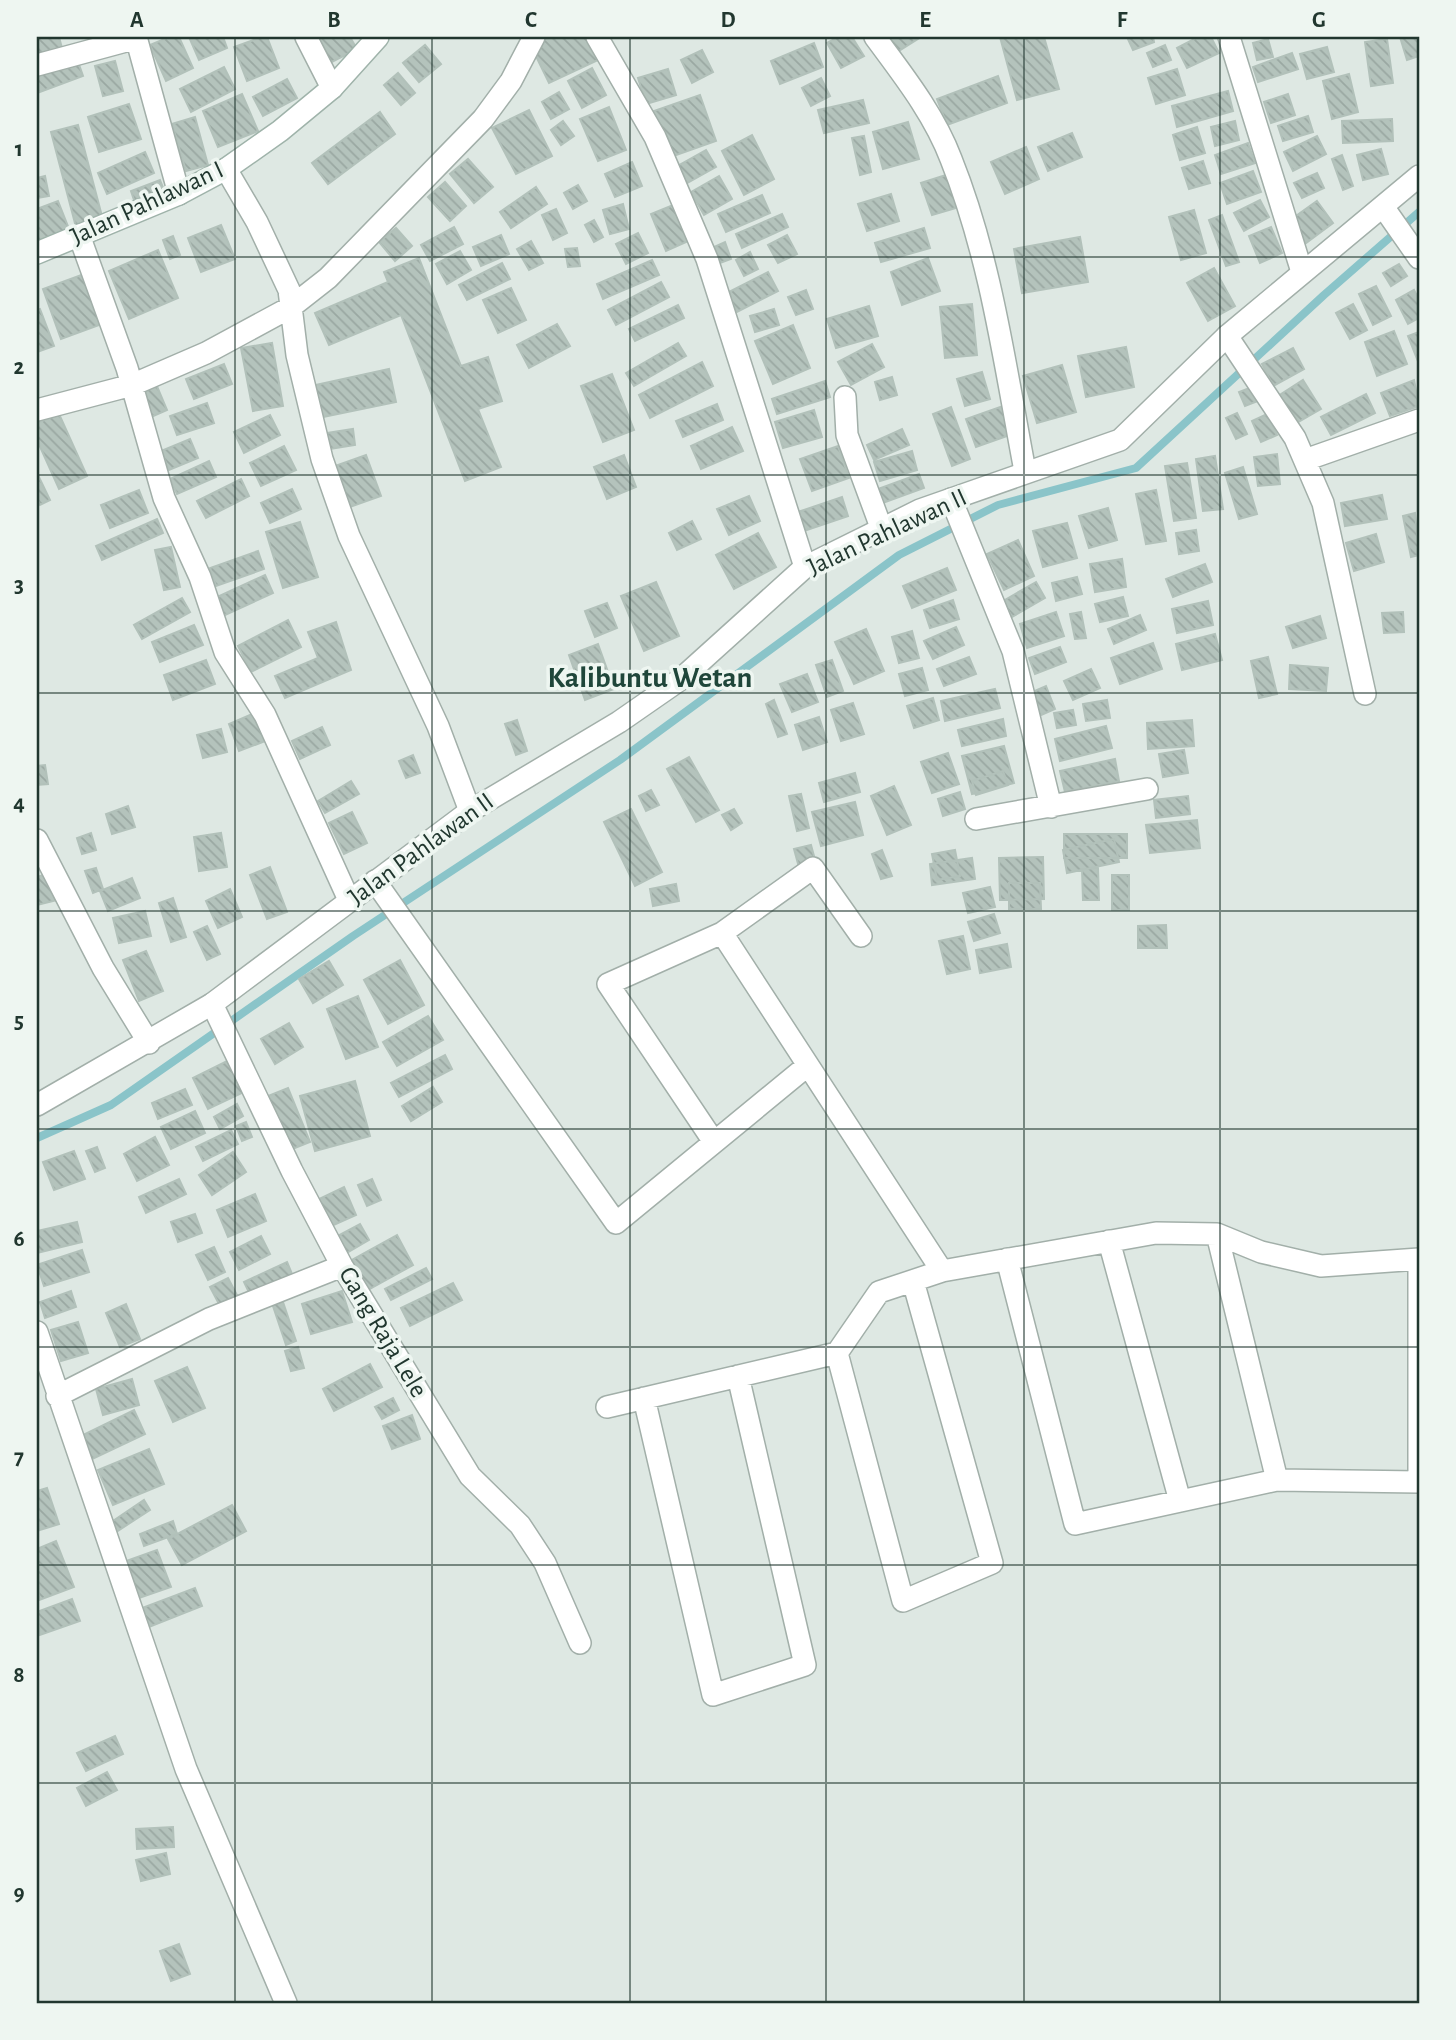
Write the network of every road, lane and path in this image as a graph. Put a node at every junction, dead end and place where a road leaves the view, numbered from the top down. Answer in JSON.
{"nodes":[{"id":1,"x":306,"y":37,"type":"edge"},
{"id":2,"x":378,"y":37,"type":"edge"},
{"id":3,"x":534,"y":37,"type":"edge"},
{"id":4,"x":597,"y":37,"type":"edge"},
{"id":5,"x":875,"y":37,"type":"edge"},
{"id":6,"x":1229,"y":37,"type":"edge"},
{"id":7,"x":136,"y":38,"type":"edge"},
{"id":8,"x":37,"y":65,"type":"edge"},
{"id":9,"x":332,"y":88,"type":"junction"},
{"id":10,"x":226,"y":169,"type":"junction"},
{"id":11,"x":1419,"y":176,"type":"edge"},
{"id":12,"x":179,"y":194,"type":"junction"},
{"id":13,"x":1387,"y":211,"type":"junction"},
{"id":14,"x":79,"y":235,"type":"junction"},
{"id":15,"x":37,"y":253,"type":"edge"},
{"id":16,"x":1419,"y":258,"type":"edge"},
{"id":17,"x":1301,"y":272,"type":"junction"},
{"id":18,"x":290,"y":298,"type":"junction"},
{"id":19,"x":1232,"y":343,"type":"junction"},
{"id":20,"x":129,"y":377,"type":"junction"},
{"id":21,"x":845,"y":397,"type":"dead end"},
{"id":22,"x":37,"y":410,"type":"edge"},
{"id":23,"x":1419,"y":420,"type":"edge"},
{"id":24,"x":1304,"y":460,"type":"junction"},
{"id":25,"x":1025,"y":471,"type":"junction"},
{"id":26,"x":954,"y":506,"type":"junction"},
{"id":27,"x":882,"y":530,"type":"junction"},
{"id":28,"x":805,"y":567,"type":"junction"},
{"id":29,"x":1365,"y":694,"type":"dead end"},
{"id":30,"x":1147,"y":789,"type":"dead end"},
{"id":31,"x":1051,"y":807,"type":"junction"},
{"id":32,"x":470,"y":811,"type":"junction"},
{"id":33,"x":976,"y":819,"type":"dead end"},
{"id":34,"x":37,"y":840,"type":"edge"},
{"id":35,"x":375,"y":881,"type":"junction"},
{"id":36,"x":349,"y":900,"type":"junction"},
{"id":37,"x":722,"y":933,"type":"junction"},
{"id":38,"x":861,"y":936,"type":"dead end"},
{"id":39,"x":213,"y":1004,"type":"junction"},
{"id":40,"x":149,"y":1042,"type":"junction"},
{"id":41,"x":807,"y":1066,"type":"junction"},
{"id":42,"x":37,"y":1105,"type":"edge"},
{"id":43,"x":714,"y":1142,"type":"junction"},
{"id":44,"x":1217,"y":1234,"type":"junction"},
{"id":45,"x":1109,"y":1241,"type":"junction"},
{"id":46,"x":1007,"y":1259,"type":"junction"},
{"id":47,"x":1419,"y":1259,"type":"edge"},
{"id":48,"x":342,"y":1266,"type":"junction"},
{"id":49,"x":942,"y":1271,"type":"junction"},
{"id":50,"x":913,"y":1281,"type":"junction"},
{"id":51,"x":37,"y":1332,"type":"edge"},
{"id":52,"x":837,"y":1353,"type":"junction"},
{"id":53,"x":738,"y":1376,"type":"junction"},
{"id":54,"x":58,"y":1396,"type":"junction"},
{"id":55,"x":644,"y":1398,"type":"junction"},
{"id":56,"x":607,"y":1407,"type":"dead end"},
{"id":57,"x":1277,"y":1480,"type":"junction"},
{"id":58,"x":1180,"y":1501,"type":"junction"},
{"id":59,"x":580,"y":1643,"type":"dead end"},
{"id":60,"x":286,"y":2003,"type":"edge"}],
"edges":[{"from":1,"to":9,"type":"street"},
{"from":2,"to":9,"type":"street","name":"Jalan Pahlawan I"},
{"from":3,"to":18,"type":"street"},
{"from":4,"to":28,"type":"street"},
{"from":5,"to":25,"type":"street"},
{"from":6,"to":17,"type":"street"},
{"from":7,"to":8,"type":"street"},
{"from":7,"to":12,"type":"street"},
{"from":9,"to":10,"type":"street","name":"Jalan Pahlawan I"},
{"from":10,"to":12,"type":"street","name":"Jalan Pahlawan I"},
{"from":10,"to":18,"type":"street"},
{"from":11,"to":13,"type":"street","name":"Jalan Pahlawan II"},
{"from":12,"to":14,"type":"street","name":"Jalan Pahlawan I"},
{"from":13,"to":16,"type":"street"},
{"from":13,"to":17,"type":"street","name":"Jalan Pahlawan II"},
{"from":14,"to":15,"type":"street","name":"Jalan Pahlawan I"},
{"from":14,"to":20,"type":"street"},
{"from":17,"to":19,"type":"street","name":"Jalan Pahlawan II"},
{"from":18,"to":20,"type":"street"},
{"from":18,"to":32,"type":"street"},
{"from":19,"to":24,"type":"street"},
{"from":19,"to":25,"type":"street","name":"Jalan Pahlawan II"},
{"from":20,"to":22,"type":"street"},
{"from":20,"to":36,"type":"street"},
{"from":21,"to":27,"type":"street"},
{"from":23,"to":24,"type":"street"},
{"from":24,"to":29,"type":"street"},
{"from":25,"to":26,"type":"street","name":"Jalan Pahlawan II"},
{"from":26,"to":27,"type":"street","name":"Jalan Pahlawan II"},
{"from":26,"to":31,"type":"street"},
{"from":27,"to":28,"type":"street","name":"Jalan Pahlawan II"},
{"from":28,"to":32,"type":"street","name":"Jalan Pahlawan II"},
{"from":30,"to":31,"type":"street"},
{"from":31,"to":33,"type":"street"},
{"from":32,"to":35,"type":"street","name":"Jalan Pahlawan II"},
{"from":34,"to":40,"type":"street"},
{"from":35,"to":36,"type":"street","name":"Jalan Pahlawan II"},
{"from":35,"to":43,"type":"street"},
{"from":36,"to":39,"type":"street","name":"Jalan Pahlawan II"},
{"from":37,"to":38,"type":"street"},
{"from":37,"to":41,"type":"street"},
{"from":37,"to":43,"type":"street"},
{"from":39,"to":40,"type":"street","name":"Jalan Pahlawan II"},
{"from":39,"to":48,"type":"street","name":"Gang Raja Lele"},
{"from":40,"to":42,"type":"street","name":"Jalan Pahlawan II"},
{"from":41,"to":43,"type":"street"},
{"from":41,"to":49,"type":"street"},
{"from":44,"to":45,"type":"street"},
{"from":44,"to":47,"type":"street"},
{"from":44,"to":57,"type":"street"},
{"from":45,"to":46,"type":"street"},
{"from":45,"to":58,"type":"street"},
{"from":46,"to":49,"type":"street"},
{"from":46,"to":58,"type":"street"},
{"from":47,"to":57,"type":"street"},
{"from":48,"to":54,"type":"street"},
{"from":48,"to":59,"type":"street","name":"Gang Raja Lele"},
{"from":49,"to":50,"type":"street"},
{"from":50,"to":52,"type":"street"},
{"from":50,"to":52,"type":"street"},
{"from":51,"to":54,"type":"street"},
{"from":52,"to":53,"type":"street"},
{"from":53,"to":55,"type":"street"},
{"from":53,"to":55,"type":"street"},
{"from":54,"to":60,"type":"street"},
{"from":55,"to":56,"type":"street"},
{"from":57,"to":58,"type":"street"}]}
